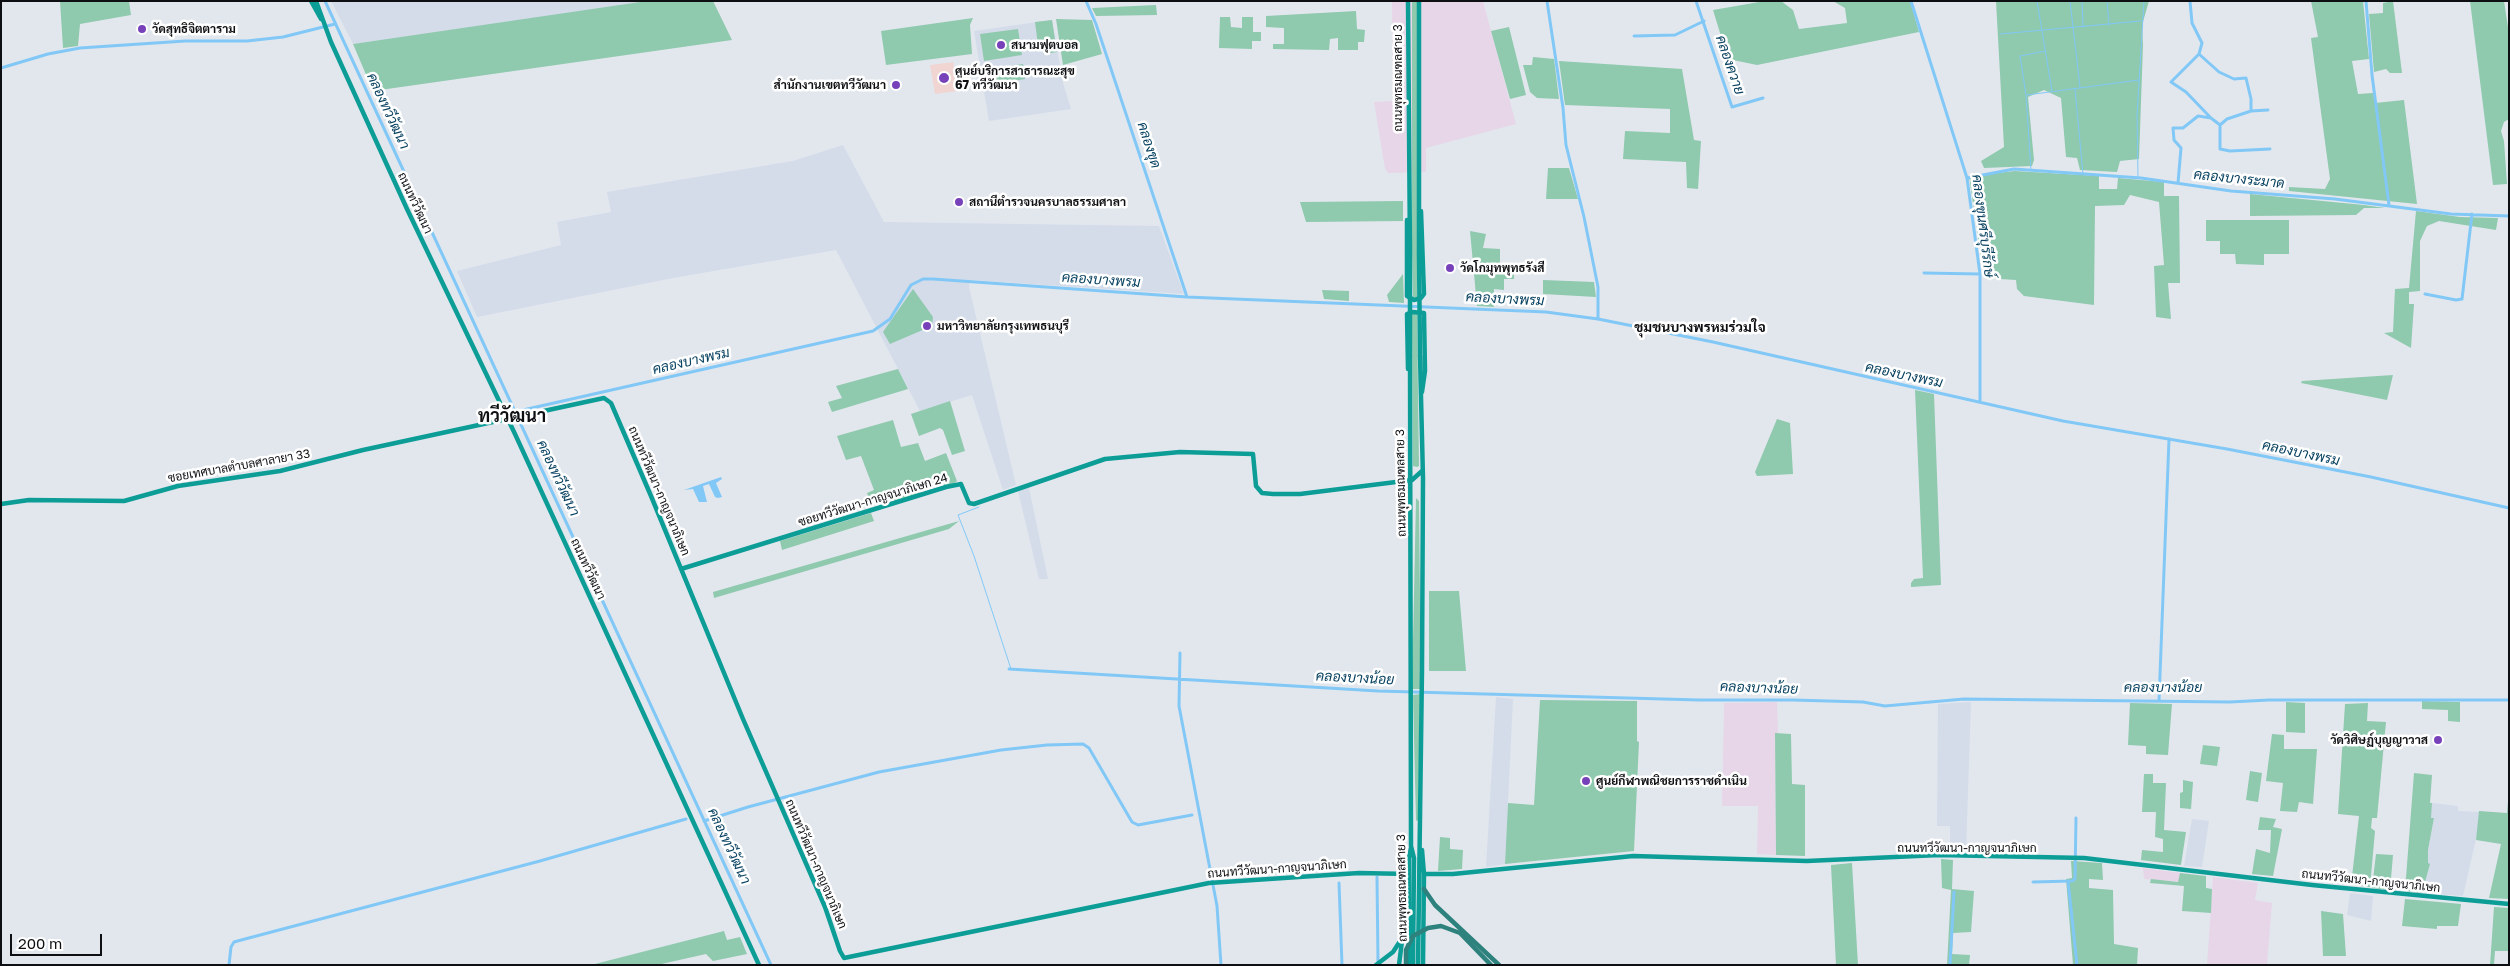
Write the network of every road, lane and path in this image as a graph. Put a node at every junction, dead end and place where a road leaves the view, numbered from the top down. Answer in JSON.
{"nodes":[{"id":1,"x":311,"y":1,"type":"edge"},
{"id":2,"x":316,"y":1,"type":"edge"},
{"id":3,"x":1408,"y":1,"type":"edge"},
{"id":4,"x":1419,"y":1,"type":"edge"},
{"id":5,"x":324,"y":24,"type":"junction"},
{"id":6,"x":1419,"y":200,"type":"junction"},
{"id":7,"x":1409,"y":201,"type":"junction"},
{"id":8,"x":1410,"y":397,"type":"junction"},
{"id":9,"x":1421,"y":398,"type":"junction"},
{"id":10,"x":510,"y":419,"type":"junction"},
{"id":11,"x":1412,"y":467,"type":"junction"},
{"id":12,"x":1422,"y":469,"type":"junction"},
{"id":13,"x":1423,"y":478,"type":"junction"},
{"id":14,"x":1412,"y":480,"type":"junction"},
{"id":15,"x":1412,"y":489,"type":"junction"},
{"id":16,"x":1412,"y":498,"type":"junction"},
{"id":17,"x":1423,"y":499,"type":"junction"},
{"id":18,"x":1,"y":504,"type":"edge"},
{"id":19,"x":681,"y":569,"type":"junction"},
{"id":20,"x":1412,"y":820,"type":"junction"},
{"id":21,"x":1421,"y":820,"type":"junction"},
{"id":22,"x":1411,"y":846,"type":"junction"},
{"id":23,"x":1421,"y":846,"type":"junction"},
{"id":24,"x":1410,"y":874,"type":"junction"},
{"id":25,"x":1424,"y":874,"type":"junction"},
{"id":26,"x":1424,"y":890,"type":"junction"},
{"id":27,"x":2509,"y":904,"type":"edge"},
{"id":28,"x":1416,"y":916,"type":"junction"},
{"id":29,"x":1408,"y":929,"type":"junction"},
{"id":30,"x":1402,"y":939,"type":"junction"},
{"id":31,"x":759,"y":965,"type":"edge"},
{"id":32,"x":1376,"y":965,"type":"edge"},
{"id":33,"x":1399,"y":965,"type":"edge"},
{"id":34,"x":1407,"y":965,"type":"edge"},
{"id":35,"x":1413,"y":965,"type":"edge"},
{"id":36,"x":1418,"y":965,"type":"edge"},
{"id":37,"x":1423,"y":965,"type":"edge"},
{"id":38,"x":1491,"y":965,"type":"edge"},
{"id":39,"x":1499,"y":965,"type":"edge"}],
"edges":[{"from":1,"to":5,"type":"main road","name":"ถนนทวีวัฒนา"},
{"from":2,"to":5,"type":"main road","name":"ถนนทวีวัฒนา"},
{"from":3,"to":7,"type":"main road","name":"ถนนพุทธมณฑลสาย 3"},
{"from":4,"to":6,"type":"main road","name":"ถนนพุทธมณฑลสาย 3"},
{"from":5,"to":10,"type":"main road","name":"ถนนทวีวัฒนา"},
{"from":6,"to":7,"type":"main road"},
{"from":6,"to":9,"type":"main road","name":"ถนนพุทธมณฑลสาย 3","bridge":true},
{"from":7,"to":8,"type":"main road","name":"ถนนพุทธมณฑลสาย 3","bridge":true},
{"from":8,"to":9,"type":"main road"},
{"from":8,"to":11,"type":"main road","name":"ถนนพุทธมณฑลสาย 3"},
{"from":9,"to":12,"type":"main road","name":"ถนนพุทธมณฑลสาย 3"},
{"from":10,"to":18,"type":"main road","name":"ซอยเทศบาลตำบลศาลายา 33"},
{"from":10,"to":19,"type":"main road","name":"ถนนทวีวัฒนา-กาญจนาภิเษก"},
{"from":10,"to":31,"type":"main road","name":"ถนนทวีวัฒนา"},
{"from":11,"to":12,"type":"main road"},
{"from":11,"to":14,"type":"main road","name":"ถนนพุทธมณฑลสาย 3"},
{"from":12,"to":13,"type":"main road","name":"ถนนพุทธมณฑลสาย 3"},
{"from":12,"to":14,"type":"main road"},
{"from":13,"to":15,"type":"main road"},
{"from":13,"to":17,"type":"main road","name":"ถนนพุทธมณฑลสาย 3"},
{"from":14,"to":15,"type":"main road","name":"ถนนพุทธมณฑลสาย 3"},
{"from":14,"to":19,"type":"main road","name":"ซอยทวีวัฒนา-กาญจนาภิเษก 24"},
{"from":15,"to":16,"type":"main road","name":"ถนนพุทธมณฑลสาย 3"},
{"from":16,"to":17,"type":"main road"},
{"from":16,"to":20,"type":"main road","name":"ถนนพุทธมณฑลสาย 3"},
{"from":17,"to":21,"type":"main road","name":"ถนนพุทธมณฑลสาย 3"},
{"from":19,"to":24,"type":"main road","name":"ถนนทวีวัฒนา-กาญจนาภิเษก"},
{"from":20,"to":21,"type":"main road"},
{"from":20,"to":22,"type":"main road","name":"ถนนพุทธมณฑลสาย 3"},
{"from":21,"to":23,"type":"main road","name":"ถนนพุทธมณฑลสาย 3"},
{"from":22,"to":24,"type":"main road"},
{"from":22,"to":28,"type":"main road","name":"ถนนพุทธมณฑลสาย 3"},
{"from":23,"to":25,"type":"main road"},
{"from":23,"to":28,"type":"main road","name":"ถนนพุทธมณฑลสาย 3"},
{"from":24,"to":29,"type":"main road"},
{"from":25,"to":26,"type":"main road"},
{"from":25,"to":27,"type":"main road","name":"ถนนทวีวัฒนา-กาญจนาภิเษก"},
{"from":26,"to":37,"type":"main road"},
{"from":26,"to":39,"type":"main road"},
{"from":28,"to":35,"type":"main road","name":"ถนนพุทธมณฑลสาย 3","bridge":true},
{"from":28,"to":36,"type":"main road","name":"ถนนพุทธมณฑลสาย 3"},
{"from":29,"to":30,"type":"main road"},
{"from":29,"to":34,"type":"main road"},
{"from":30,"to":32,"type":"main road"},
{"from":30,"to":33,"type":"main road"},
{"from":34,"to":38,"type":"main road","bridge":true}]}
